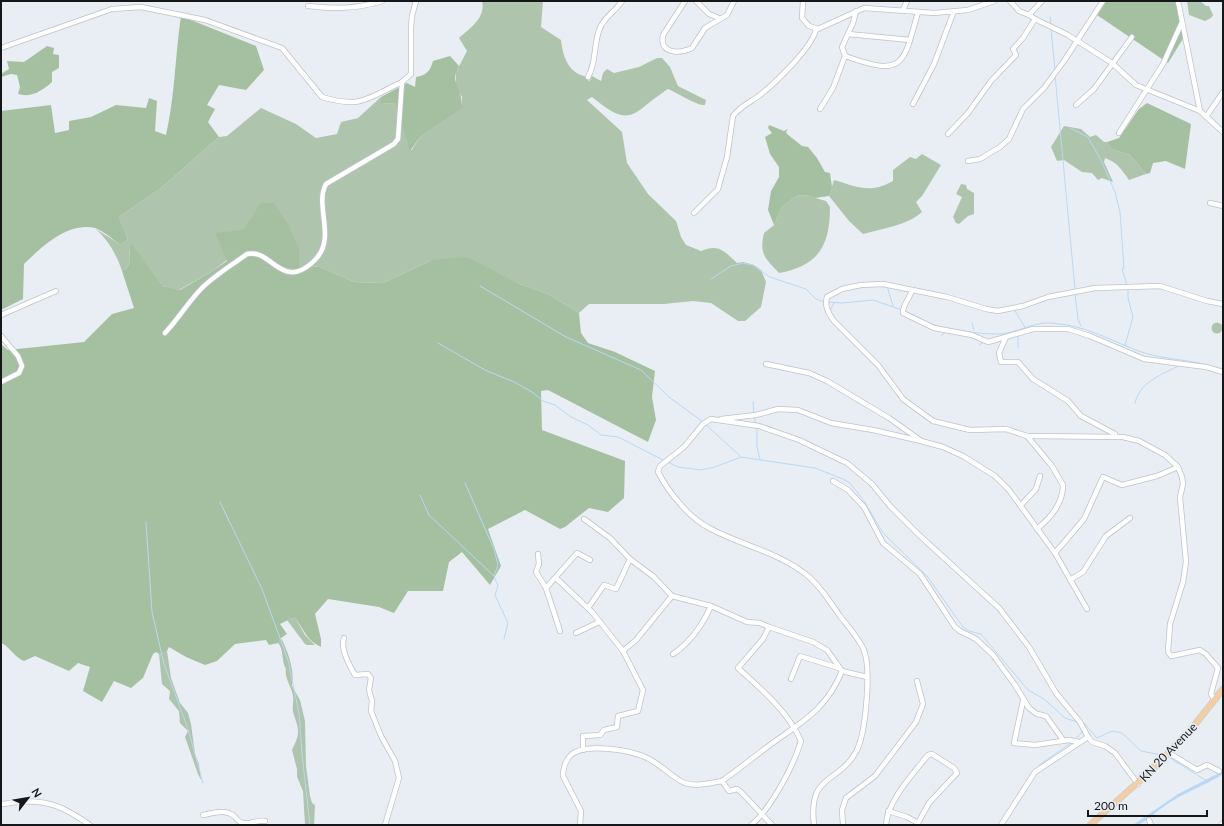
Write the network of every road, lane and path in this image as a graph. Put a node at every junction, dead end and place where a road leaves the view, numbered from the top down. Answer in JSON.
{"nodes":[{"id":1,"x":382,"y":1,"type":"edge"},
{"id":2,"x":416,"y":1,"type":"edge"},
{"id":3,"x":622,"y":1,"type":"edge"},
{"id":4,"x":684,"y":1,"type":"edge"},
{"id":5,"x":696,"y":1,"type":"edge"},
{"id":6,"x":734,"y":1,"type":"edge"},
{"id":7,"x":803,"y":1,"type":"edge"},
{"id":8,"x":864,"y":1,"type":"edge"},
{"id":9,"x":907,"y":1,"type":"edge"},
{"id":10,"x":994,"y":1,"type":"edge"},
{"id":11,"x":1010,"y":1,"type":"edge"},
{"id":12,"x":1042,"y":1,"type":"edge"},
{"id":13,"x":1103,"y":1,"type":"edge"},
{"id":14,"x":1178,"y":1,"type":"edge"},
{"id":15,"x":308,"y":6,"type":"dead end"},
{"id":16,"x":864,"y":8,"type":"junction"},
{"id":17,"x":903,"y":10,"type":"junction"},
{"id":18,"x":856,"y":11,"type":"junction"},
{"id":19,"x":954,"y":11,"type":"junction"},
{"id":20,"x":918,"y":12,"type":"junction"},
{"id":21,"x":1029,"y":15,"type":"junction"},
{"id":22,"x":720,"y":18,"type":"junction"},
{"id":23,"x":1035,"y":19,"type":"junction"},
{"id":24,"x":1182,"y":22,"type":"junction"},
{"id":25,"x":816,"y":29,"type":"junction"},
{"id":26,"x":848,"y":34,"type":"junction"},
{"id":27,"x":1132,"y":37,"type":"dead end"},
{"id":28,"x":910,"y":40,"type":"junction"},
{"id":29,"x":1076,"y":41,"type":"junction"},
{"id":30,"x":1,"y":48,"type":"edge"},
{"id":31,"x":845,"y":56,"type":"junction"},
{"id":32,"x":1112,"y":63,"type":"junction"},
{"id":33,"x":588,"y":77,"type":"dead end"},
{"id":34,"x":402,"y":82,"type":"junction"},
{"id":35,"x":1147,"y":91,"type":"junction"},
{"id":36,"x":1223,"y":92,"type":"edge"},
{"id":37,"x":913,"y":104,"type":"dead end"},
{"id":38,"x":1076,"y":105,"type":"dead end"},
{"id":39,"x":820,"y":109,"type":"dead end"},
{"id":40,"x":1200,"y":111,"type":"junction"},
{"id":41,"x":1206,"y":117,"type":"junction"},
{"id":42,"x":1223,"y":132,"type":"edge"},
{"id":43,"x":1119,"y":133,"type":"dead end"},
{"id":44,"x":948,"y":134,"type":"dead end"},
{"id":45,"x":968,"y":161,"type":"dead end"},
{"id":46,"x":1210,"y":203,"type":"dead end"},
{"id":47,"x":1223,"y":206,"type":"edge"},
{"id":48,"x":694,"y":213,"type":"dead end"},
{"id":49,"x":912,"y":290,"type":"junction"},
{"id":50,"x":56,"y":291,"type":"dead end"},
{"id":51,"x":1223,"y":304,"type":"edge"},
{"id":52,"x":1,"y":315,"type":"edge"},
{"id":53,"x":164,"y":333,"type":"dead end"},
{"id":54,"x":1,"y":336,"type":"edge"},
{"id":55,"x":1006,"y":337,"type":"junction"},
{"id":56,"x":766,"y":364,"type":"dead end"},
{"id":57,"x":1223,"y":372,"type":"edge"},
{"id":58,"x":1,"y":382,"type":"edge"},
{"id":59,"x":719,"y":420,"type":"junction"},
{"id":60,"x":1027,"y":436,"type":"junction"},
{"id":61,"x":1114,"y":436,"type":"junction"},
{"id":62,"x":922,"y":441,"type":"junction"},
{"id":63,"x":1178,"y":467,"type":"junction"},
{"id":64,"x":1040,"y":476,"type":"dead end"},
{"id":65,"x":833,"y":481,"type":"dead end"},
{"id":66,"x":1021,"y":505,"type":"junction"},
{"id":67,"x":1130,"y":518,"type":"dead end"},
{"id":68,"x":584,"y":519,"type":"dead end"},
{"id":69,"x":1036,"y":529,"type":"junction"},
{"id":70,"x":1055,"y":553,"type":"junction"},
{"id":71,"x":538,"y":554,"type":"dead end"},
{"id":72,"x":630,"y":559,"type":"junction"},
{"id":73,"x":590,"y":560,"type":"dead end"},
{"id":74,"x":556,"y":578,"type":"junction"},
{"id":75,"x":1070,"y":580,"type":"junction"},
{"id":76,"x":546,"y":588,"type":"junction"},
{"id":77,"x":672,"y":596,"type":"junction"},
{"id":78,"x":711,"y":606,"type":"junction"},
{"id":79,"x":588,"y":608,"type":"junction"},
{"id":80,"x":1087,"y":609,"type":"dead end"},
{"id":81,"x":599,"y":622,"type":"junction"},
{"id":82,"x":769,"y":627,"type":"junction"},
{"id":83,"x":560,"y":631,"type":"dead end"},
{"id":84,"x":576,"y":633,"type":"dead end"},
{"id":85,"x":344,"y":638,"type":"dead end"},
{"id":86,"x":623,"y":651,"type":"junction"},
{"id":87,"x":673,"y":654,"type":"dead end"},
{"id":88,"x":841,"y":669,"type":"junction"},
{"id":89,"x":867,"y":677,"type":"junction"},
{"id":90,"x":791,"y":679,"type":"dead end"},
{"id":91,"x":917,"y":681,"type":"dead end"},
{"id":92,"x":1223,"y":689,"type":"edge"},
{"id":93,"x":1215,"y":700,"type":"junction"},
{"id":94,"x":1023,"y":701,"type":"junction"},
{"id":95,"x":795,"y":729,"type":"junction"},
{"id":96,"x":1084,"y":729,"type":"junction"},
{"id":97,"x":1063,"y":740,"type":"junction"},
{"id":98,"x":1079,"y":742,"type":"junction"},
{"id":99,"x":583,"y":750,"type":"junction"},
{"id":100,"x":1169,"y":753,"type":"junction"},
{"id":101,"x":1219,"y":772,"type":"dead end"},
{"id":102,"x":722,"y":781,"type":"junction"},
{"id":103,"x":1138,"y":784,"type":"junction"},
{"id":104,"x":1,"y":804,"type":"edge"},
{"id":105,"x":888,"y":811,"type":"junction"},
{"id":106,"x":762,"y":814,"type":"junction"},
{"id":107,"x":204,"y":815,"type":"dead end"},
{"id":108,"x":265,"y":820,"type":"dead end"},
{"id":109,"x":918,"y":824,"type":"edge"},
{"id":110,"x":90,"y":825,"type":"edge"},
{"id":111,"x":385,"y":825,"type":"edge"},
{"id":112,"x":580,"y":825,"type":"edge"},
{"id":113,"x":751,"y":825,"type":"edge"},
{"id":114,"x":772,"y":825,"type":"edge"},
{"id":115,"x":814,"y":825,"type":"edge"},
{"id":116,"x":843,"y":825,"type":"edge"},
{"id":117,"x":886,"y":825,"type":"edge"},
{"id":118,"x":1001,"y":825,"type":"edge"},
{"id":119,"x":1090,"y":825,"type":"edge"}],
"edges":[{"from":1,"to":15,"type":"street"},
{"from":2,"to":34,"type":"street"},
{"from":3,"to":33,"type":"street"},
{"from":4,"to":22,"type":"street"},
{"from":5,"to":22,"type":"street"},
{"from":6,"to":22,"type":"street"},
{"from":7,"to":25,"type":"street"},
{"from":8,"to":16,"type":"street"},
{"from":9,"to":17,"type":"street"},
{"from":10,"to":19,"type":"street"},
{"from":11,"to":21,"type":"street"},
{"from":12,"to":21,"type":"street"},
{"from":13,"to":29,"type":"street"},
{"from":14,"to":24,"type":"street"},
{"from":16,"to":17,"type":"street"},
{"from":16,"to":18,"type":"street"},
{"from":17,"to":20,"type":"street"},
{"from":18,"to":25,"type":"street"},
{"from":18,"to":26,"type":"street"},
{"from":19,"to":20,"type":"street"},
{"from":19,"to":37,"type":"street"},
{"from":20,"to":28,"type":"street"},
{"from":21,"to":23,"type":"street"},
{"from":23,"to":29,"type":"street"},
{"from":23,"to":44,"type":"street"},
{"from":24,"to":35,"type":"street"},
{"from":24,"to":40,"type":"street"},
{"from":25,"to":48,"type":"street"},
{"from":26,"to":28,"type":"street"},
{"from":26,"to":31,"type":"street"},
{"from":27,"to":32,"type":"street"},
{"from":28,"to":31,"type":"street"},
{"from":29,"to":32,"type":"street"},
{"from":29,"to":45,"type":"street"},
{"from":30,"to":34,"type":"street"},
{"from":31,"to":39,"type":"street"},
{"from":32,"to":35,"type":"street"},
{"from":32,"to":38,"type":"street"},
{"from":34,"to":53,"type":"street"},
{"from":35,"to":40,"type":"street"},
{"from":35,"to":43,"type":"street"},
{"from":36,"to":41,"type":"street"},
{"from":40,"to":41,"type":"street"},
{"from":41,"to":42,"type":"street"},
{"from":46,"to":47,"type":"street"},
{"from":49,"to":51,"type":"street"},
{"from":49,"to":55,"type":"street"},
{"from":49,"to":60,"type":"street"},
{"from":50,"to":52,"type":"street"},
{"from":54,"to":58,"type":"street"},
{"from":55,"to":57,"type":"street"},
{"from":55,"to":61,"type":"street"},
{"from":56,"to":62,"type":"street"},
{"from":59,"to":62,"type":"street"},
{"from":59,"to":89,"type":"street"},
{"from":59,"to":96,"type":"street"},
{"from":60,"to":61,"type":"street"},
{"from":60,"to":69,"type":"street"},
{"from":61,"to":63,"type":"street"},
{"from":62,"to":66,"type":"street"},
{"from":63,"to":70,"type":"street"},
{"from":63,"to":93,"type":"street"},
{"from":64,"to":66,"type":"street"},
{"from":65,"to":94,"type":"street"},
{"from":66,"to":69,"type":"street"},
{"from":67,"to":75,"type":"street"},
{"from":68,"to":72,"type":"street"},
{"from":69,"to":70,"type":"street"},
{"from":70,"to":75,"type":"street"},
{"from":71,"to":76,"type":"street"},
{"from":72,"to":77,"type":"street"},
{"from":72,"to":79,"type":"street"},
{"from":73,"to":74,"type":"street"},
{"from":74,"to":76,"type":"street"},
{"from":74,"to":79,"type":"street"},
{"from":75,"to":80,"type":"street"},
{"from":76,"to":83,"type":"street"},
{"from":77,"to":78,"type":"street"},
{"from":77,"to":86,"type":"street"},
{"from":78,"to":82,"type":"street"},
{"from":78,"to":87,"type":"street"},
{"from":79,"to":81,"type":"street"},
{"from":81,"to":84,"type":"street"},
{"from":81,"to":86,"type":"street"},
{"from":82,"to":88,"type":"street"},
{"from":82,"to":95,"type":"street"},
{"from":85,"to":111,"type":"street"},
{"from":86,"to":99,"type":"street"},
{"from":88,"to":89,"type":"street"},
{"from":88,"to":90,"type":"street"},
{"from":88,"to":95,"type":"street"},
{"from":89,"to":115,"type":"street"},
{"from":91,"to":116,"type":"street"},
{"from":92,"to":93,"type":"main road","name":"KN 20 Avenue"},
{"from":93,"to":100,"type":"main road","name":"KN 20 Avenue"},
{"from":94,"to":97,"type":"street"},
{"from":94,"to":97,"type":"street"},
{"from":95,"to":102,"type":"street"},
{"from":95,"to":106,"type":"street"},
{"from":96,"to":98,"type":"street"},
{"from":96,"to":103,"type":"street"},
{"from":97,"to":98,"type":"street"},
{"from":98,"to":118,"type":"street"},
{"from":99,"to":102,"type":"street"},
{"from":99,"to":112,"type":"street"},
{"from":100,"to":101,"type":"street"},
{"from":100,"to":103,"type":"main road","name":"KN 20 Avenue"},
{"from":102,"to":106,"type":"street"},
{"from":103,"to":119,"type":"main road","name":"KN 20 Avenue"},
{"from":104,"to":110,"type":"street"},
{"from":105,"to":109,"type":"street"},
{"from":105,"to":109,"type":"street"},
{"from":105,"to":117,"type":"street"},
{"from":106,"to":113,"type":"street"},
{"from":106,"to":114,"type":"street"},
{"from":107,"to":108,"type":"street"}]}
